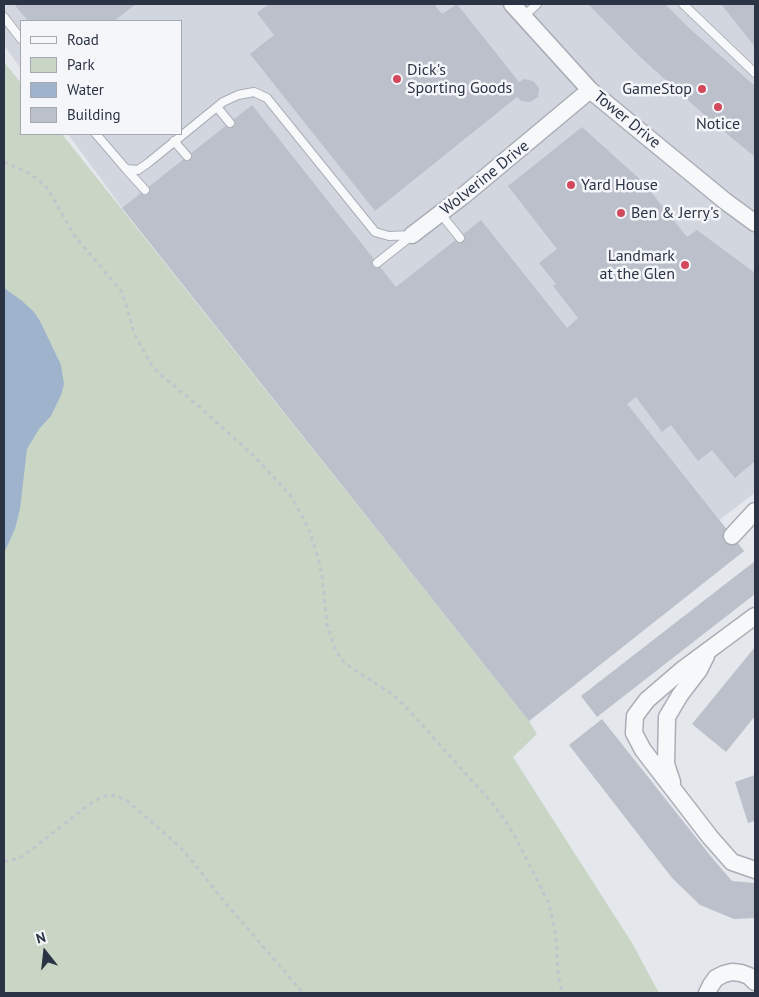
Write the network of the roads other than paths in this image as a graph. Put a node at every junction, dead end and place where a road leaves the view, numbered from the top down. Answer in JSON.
{"nodes":[{"id":1,"x":512,"y":4,"type":"edge"},
{"id":2,"x":537,"y":4,"type":"edge"},
{"id":3,"x":683,"y":4,"type":"edge"},
{"id":4,"x":4,"y":16,"type":"edge"},
{"id":5,"x":523,"y":16,"type":"junction"},
{"id":6,"x":20,"y":38,"type":"edge"},
{"id":7,"x":755,"y":73,"type":"edge"},
{"id":8,"x":590,"y":90,"type":"junction"},
{"id":9,"x":217,"y":107,"type":"junction"},
{"id":10,"x":230,"y":123,"type":"dead end"},
{"id":11,"x":97,"y":135,"type":"edge"},
{"id":12,"x":182,"y":135,"type":"edge"},
{"id":13,"x":182,"y":135,"type":"edge"},
{"id":14,"x":174,"y":141,"type":"junction"},
{"id":15,"x":188,"y":156,"type":"dead end"},
{"id":16,"x":126,"y":169,"type":"junction"},
{"id":17,"x":144,"y":190,"type":"dead end"},
{"id":18,"x":440,"y":214,"type":"junction"},
{"id":19,"x":755,"y":223,"type":"edge"},
{"id":20,"x":412,"y":235,"type":"junction"},
{"id":21,"x":460,"y":238,"type":"dead end"},
{"id":22,"x":377,"y":263,"type":"dead end"},
{"id":23,"x":755,"y":511,"type":"edge"},
{"id":24,"x":732,"y":536,"type":"dead end"},
{"id":25,"x":755,"y":616,"type":"edge"},
{"id":26,"x":710,"y":650,"type":"junction"},
{"id":27,"x":675,"y":791,"type":"junction"},
{"id":28,"x":755,"y":870,"type":"edge"},
{"id":29,"x":755,"y":982,"type":"edge"},
{"id":30,"x":707,"y":993,"type":"edge"}],
"edges":[{"from":1,"to":5,"type":"street","name":"Tower Drive"},
{"from":2,"to":5,"type":"lane"},
{"from":3,"to":7,"type":"lane"},
{"from":4,"to":6,"type":"lane"},
{"from":5,"to":8,"type":"street","name":"Tower Drive"},
{"from":8,"to":18,"type":"street","name":"Wolverine Drive"},
{"from":8,"to":19,"type":"street","name":"Tower Drive"},
{"from":9,"to":10,"type":"lane"},
{"from":9,"to":13,"type":"lane"},
{"from":9,"to":20,"type":"lane"},
{"from":11,"to":16,"type":"lane"},
{"from":12,"to":14,"type":"lane"},
{"from":14,"to":15,"type":"lane"},
{"from":14,"to":16,"type":"lane"},
{"from":16,"to":17,"type":"lane"},
{"from":18,"to":20,"type":"street","name":"Wolverine Drive"},
{"from":18,"to":21,"type":"lane"},
{"from":20,"to":22,"type":"lane","name":"Wolverine Drive"},
{"from":23,"to":24,"type":"street"},
{"from":25,"to":26,"type":"street"},
{"from":26,"to":27,"type":"street"},
{"from":26,"to":27,"type":"street"},
{"from":27,"to":28,"type":"street"},
{"from":29,"to":30,"type":"street"}]}
